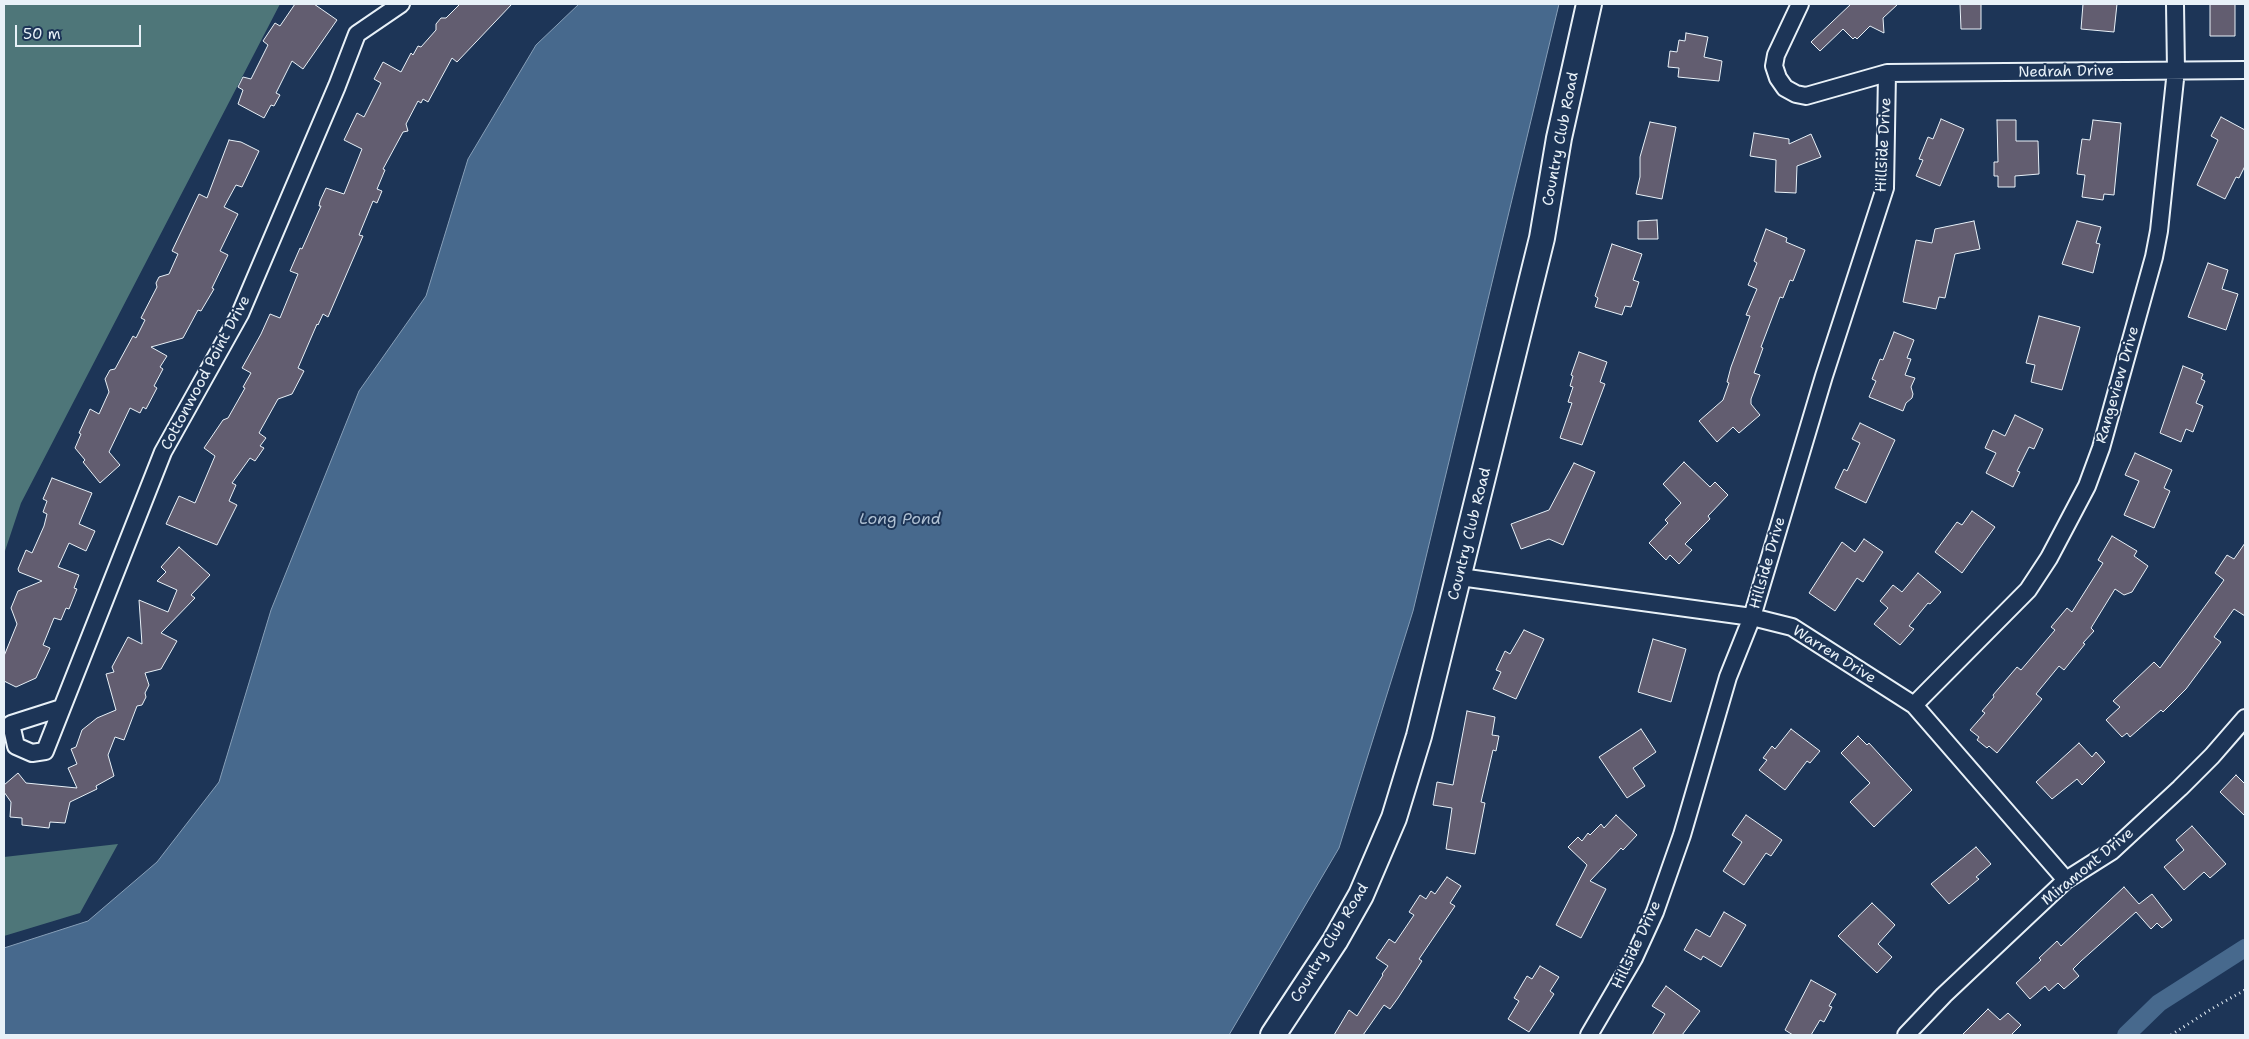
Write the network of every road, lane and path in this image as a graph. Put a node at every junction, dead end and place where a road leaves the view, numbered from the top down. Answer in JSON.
{"nodes":[{"id":1,"x":401,"y":4,"type":"edge"},
{"id":2,"x":1589,"y":4,"type":"edge"},
{"id":3,"x":1800,"y":4,"type":"edge"},
{"id":4,"x":2175,"y":4,"type":"edge"},
{"id":5,"x":2176,"y":70,"type":"junction"},
{"id":6,"x":2245,"y":70,"type":"edge"},
{"id":7,"x":1886,"y":73,"type":"junction"},
{"id":8,"x":1460,"y":577,"type":"junction"},
{"id":9,"x":1752,"y":617,"type":"junction"},
{"id":10,"x":1914,"y":705,"type":"junction"},
{"id":11,"x":61,"y":708,"type":"dead end"},
{"id":12,"x":2245,"y":718,"type":"edge"},
{"id":13,"x":2066,"y":880,"type":"junction"},
{"id":14,"x":2245,"y":990,"type":"edge"},
{"id":15,"x":1273,"y":1035,"type":"edge"},
{"id":16,"x":1589,"y":1035,"type":"edge"},
{"id":17,"x":1906,"y":1035,"type":"edge"},
{"id":18,"x":2171,"y":1035,"type":"edge"}],
"edges":[{"from":1,"to":11,"type":"street","name":"Cottonwood Point Drive"},
{"from":2,"to":8,"type":"street","name":"Country Club Road"},
{"from":3,"to":7,"type":"street","name":"Nedrah Drive"},
{"from":4,"to":5,"type":"street","name":"Rangeview Drive"},
{"from":5,"to":6,"type":"street","name":"Nedrah Drive"},
{"from":5,"to":7,"type":"street","name":"Nedrah Drive"},
{"from":5,"to":10,"type":"street","name":"Rangeview Drive"},
{"from":7,"to":9,"type":"street","name":"Hillside Drive"},
{"from":8,"to":9,"type":"street","name":"Warren Drive"},
{"from":8,"to":15,"type":"street","name":"Country Club Road"},
{"from":9,"to":10,"type":"street","name":"Warren Drive"},
{"from":9,"to":16,"type":"street","name":"Hillside Drive"},
{"from":10,"to":13,"type":"street","name":"Warren Drive"},
{"from":12,"to":13,"type":"street","name":"Miramont Drive"},
{"from":13,"to":17,"type":"street","name":"Miramont Drive"},
{"from":14,"to":18,"type":"path"}]}
